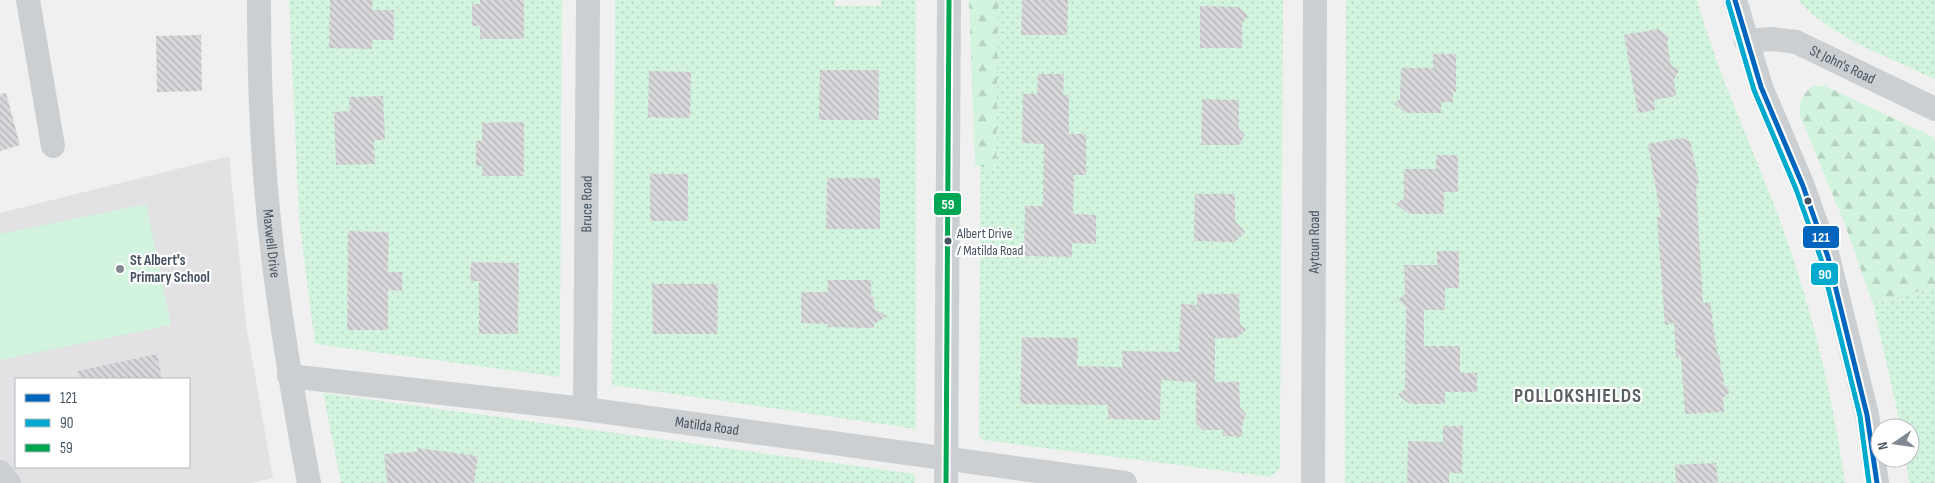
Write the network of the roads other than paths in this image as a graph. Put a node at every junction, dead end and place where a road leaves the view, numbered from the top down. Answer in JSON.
{"nodes":[{"id":1,"x":28,"y":0,"type":"edge"},
{"id":2,"x":259,"y":0,"type":"edge"},
{"id":3,"x":588,"y":0,"type":"edge"},
{"id":4,"x":949,"y":0,"type":"edge"},
{"id":5,"x":1315,"y":0,"type":"edge"},
{"id":6,"x":1735,"y":0,"type":"edge"},
{"id":7,"x":1746,"y":41,"type":"junction"},
{"id":8,"x":1935,"y":109,"type":"edge"},
{"id":9,"x":53,"y":146,"type":"dead end"},
{"id":10,"x":289,"y":376,"type":"junction"},
{"id":11,"x":585,"y":409,"type":"junction"},
{"id":12,"x":946,"y":458,"type":"junction"},
{"id":13,"x":0,"y":472,"type":"edge"},
{"id":14,"x":9,"y":483,"type":"edge"},
{"id":15,"x":309,"y":483,"type":"edge"},
{"id":16,"x":946,"y":483,"type":"edge"},
{"id":17,"x":1125,"y":483,"type":"edge"},
{"id":18,"x":1313,"y":483,"type":"edge"},
{"id":19,"x":1877,"y":483,"type":"edge"}],
"edges":[{"from":1,"to":9,"type":"street"},
{"from":2,"to":10,"type":"street","name":"Maxwell Drive"},
{"from":3,"to":11,"type":"street","name":"Bruce Road"},
{"from":4,"to":12,"type":"street"},
{"from":5,"to":18,"type":"street","name":"Aytoun Road"},
{"from":6,"to":7,"type":"street"},
{"from":7,"to":8,"type":"street","name":"St John's Road"},
{"from":7,"to":19,"type":"street"},
{"from":10,"to":11,"type":"street","name":"Matilda Road"},
{"from":10,"to":15,"type":"street","name":"Maxwell Drive"},
{"from":11,"to":12,"type":"street","name":"Matilda Road"},
{"from":12,"to":16,"type":"street"},
{"from":12,"to":17,"type":"street","name":"Matilda Road"},
{"from":13,"to":14,"type":"street"}]}
